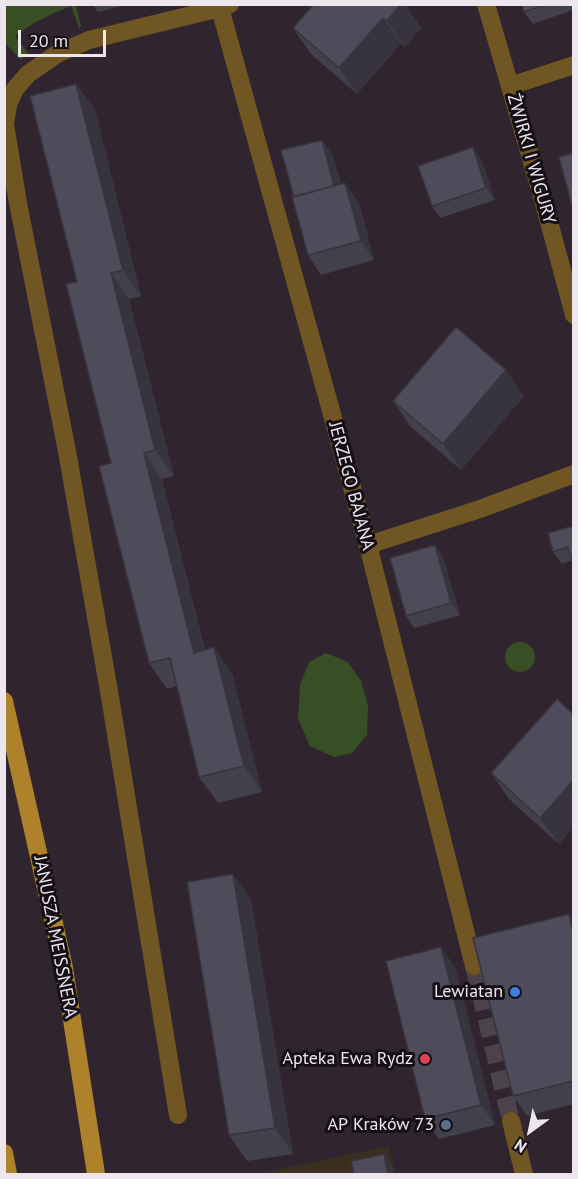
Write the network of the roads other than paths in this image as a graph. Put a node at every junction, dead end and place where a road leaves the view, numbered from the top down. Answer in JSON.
{"nodes":[{"id":1,"x":486,"y":4,"type":"edge"},
{"id":2,"x":225,"y":6,"type":"edge"},
{"id":3,"x":573,"y":65,"type":"edge"},
{"id":4,"x":510,"y":86,"type":"junction"},
{"id":5,"x":573,"y":315,"type":"edge"},
{"id":6,"x":573,"y":474,"type":"edge"},
{"id":7,"x":368,"y":545,"type":"junction"},
{"id":8,"x":4,"y":701,"type":"edge"},
{"id":9,"x":474,"y":966,"type":"tunnel mouth"},
{"id":10,"x":178,"y":1115,"type":"dead end"},
{"id":11,"x":511,"y":1121,"type":"tunnel mouth"},
{"id":12,"x":4,"y":1153,"type":"edge"},
{"id":13,"x":8,"y":1174,"type":"edge"},
{"id":14,"x":96,"y":1174,"type":"edge"},
{"id":15,"x":524,"y":1174,"type":"edge"}],
"edges":[{"from":1,"to":4,"type":"street","name":"ŻWIRKI I WIGURY"},
{"from":2,"to":7,"type":"street","name":"JERZEGO BAJANA"},
{"from":2,"to":10,"type":"street"},
{"from":3,"to":4,"type":"street"},
{"from":4,"to":5,"type":"street","name":"ŻWIRKI I WIGURY"},
{"from":6,"to":7,"type":"street"},
{"from":7,"to":9,"type":"street","name":"JERZEGO BAJANA"},
{"from":8,"to":14,"type":"main road","name":"JANUSZA MEISSNERA"},
{"from":11,"to":15,"type":"street"},
{"from":12,"to":13,"type":"main road"}]}
